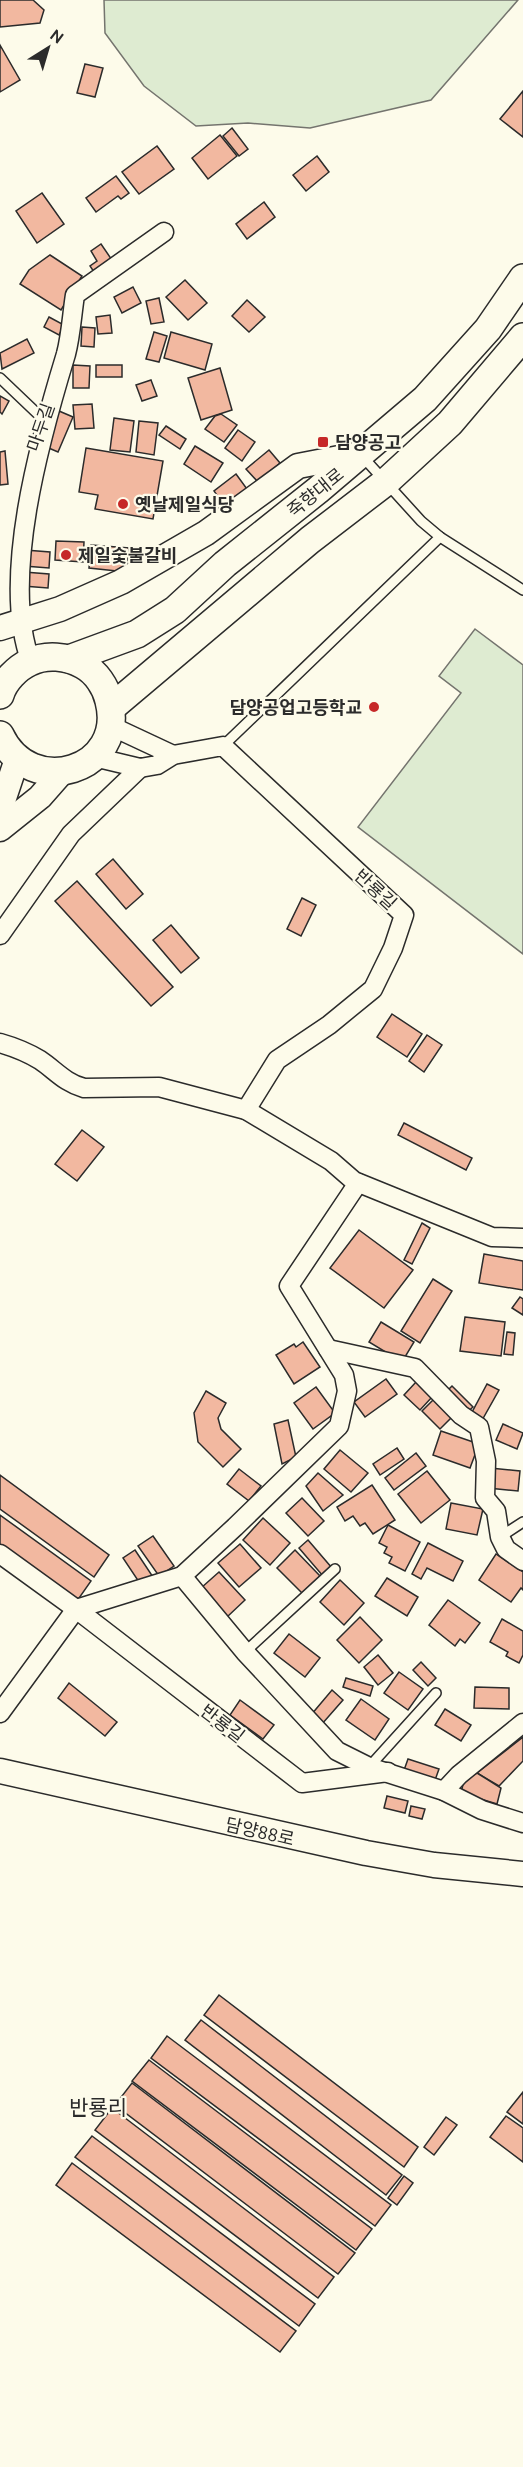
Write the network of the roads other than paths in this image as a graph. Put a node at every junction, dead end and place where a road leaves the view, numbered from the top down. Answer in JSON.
{"nodes":[{"id":1,"x":164,"y":232,"type":"dead end"},
{"id":2,"x":523,"y":278,"type":"edge"},
{"id":3,"x":523,"y":337,"type":"edge"},
{"id":4,"x":0,"y":378,"type":"edge"},
{"id":5,"x":43,"y":419,"type":"junction"},
{"id":6,"x":360,"y":454,"type":"junction"},
{"id":7,"x":387,"y":481,"type":"junction"},
{"id":8,"x":440,"y":537,"type":"junction"},
{"id":9,"x":523,"y":590,"type":"edge"},
{"id":10,"x":5,"y":627,"type":"edge"},
{"id":11,"x":69,"y":659,"type":"junction"},
{"id":12,"x":15,"y":670,"type":"edge"},
{"id":13,"x":0,"y":695,"type":"edge"},
{"id":14,"x":111,"y":717,"type":"junction"},
{"id":15,"x":0,"y":735,"type":"edge"},
{"id":16,"x":223,"y":746,"type":"junction"},
{"id":17,"x":173,"y":755,"type":"junction"},
{"id":18,"x":94,"y":757,"type":"junction"},
{"id":19,"x":17,"y":759,"type":"junction"},
{"id":20,"x":140,"y":768,"type":"junction"},
{"id":21,"x":62,"y":772,"type":"junction"},
{"id":22,"x":0,"y":810,"type":"edge"},
{"id":23,"x":0,"y":829,"type":"edge"},
{"id":24,"x":0,"y":935,"type":"edge"},
{"id":25,"x":0,"y":1043,"type":"edge"},
{"id":26,"x":246,"y":1110,"type":"junction"},
{"id":27,"x":358,"y":1183,"type":"junction"},
{"id":28,"x":523,"y":1238,"type":"edge"},
{"id":29,"x":328,"y":1349,"type":"junction"},
{"id":30,"x":523,"y":1522,"type":"edge"},
{"id":31,"x":500,"y":1538,"type":"junction"},
{"id":32,"x":0,"y":1554,"type":"edge"},
{"id":33,"x":523,"y":1561,"type":"edge"},
{"id":34,"x":335,"y":1569,"type":"dead end"},
{"id":35,"x":182,"y":1576,"type":"junction"},
{"id":36,"x":76,"y":1609,"type":"junction"},
{"id":37,"x":245,"y":1652,"type":"junction"},
{"id":38,"x":436,"y":1693,"type":"dead end"},
{"id":39,"x":0,"y":1713,"type":"edge"},
{"id":40,"x":523,"y":1723,"type":"edge"},
{"id":41,"x":0,"y":1761,"type":"edge"},
{"id":42,"x":369,"y":1767,"type":"junction"},
{"id":43,"x":0,"y":1771,"type":"edge"},
{"id":44,"x":388,"y":1772,"type":"junction"},
{"id":45,"x":444,"y":1791,"type":"junction"},
{"id":46,"x":132,"y":1800,"type":"junction"},
{"id":47,"x":523,"y":1823,"type":"edge"},
{"id":48,"x":523,"y":1874,"type":"edge"}],
"edges":[{"from":1,"to":5,"type":"street","name":"마두길"},
{"from":2,"to":6,"type":"main road","name":"죽향대로"},
{"from":3,"to":7,"type":"main road","name":"죽향대로"},
{"from":4,"to":5,"type":"lane"},
{"from":5,"to":10,"type":"street","name":"마두길"},
{"from":6,"to":7,"type":"lane"},
{"from":6,"to":10,"type":"main road"},
{"from":6,"to":11,"type":"main road","name":"죽향대로"},
{"from":7,"to":8,"type":"lane"},
{"from":7,"to":14,"type":"main road","name":"죽향대로"},
{"from":8,"to":9,"type":"lane"},
{"from":8,"to":16,"type":"lane"},
{"from":10,"to":12,"type":"street","name":"마두길"},
{"from":11,"to":12,"type":"main road"},
{"from":11,"to":14,"type":"main road"},
{"from":12,"to":13,"type":"main road"},
{"from":14,"to":17,"type":"street"},
{"from":14,"to":18,"type":"main road"},
{"from":15,"to":19,"type":"main road"},
{"from":16,"to":17,"type":"street"},
{"from":16,"to":26,"type":"street","name":"반룡길"},
{"from":17,"to":20,"type":"street"},
{"from":18,"to":20,"type":"street"},
{"from":18,"to":21,"type":"main road"},
{"from":19,"to":21,"type":"main road"},
{"from":19,"to":22,"type":"main road"},
{"from":20,"to":24,"type":"street"},
{"from":21,"to":23,"type":"main road"},
{"from":25,"to":26,"type":"street"},
{"from":26,"to":27,"type":"street"},
{"from":27,"to":28,"type":"street"},
{"from":27,"to":29,"type":"street"},
{"from":29,"to":31,"type":"street"},
{"from":29,"to":35,"type":"street"},
{"from":30,"to":31,"type":"lane"},
{"from":31,"to":33,"type":"street"},
{"from":32,"to":36,"type":"street","name":"반룡길"},
{"from":34,"to":37,"type":"lane"},
{"from":35,"to":36,"type":"street"},
{"from":35,"to":37,"type":"street","name":"반룡길"},
{"from":36,"to":39,"type":"street"},
{"from":36,"to":44,"type":"street","name":"반룡길"},
{"from":37,"to":42,"type":"street","name":"반룡길"},
{"from":38,"to":42,"type":"lane"},
{"from":40,"to":45,"type":"street"},
{"from":41,"to":46,"type":"street"},
{"from":42,"to":44,"type":"street","name":"반룡길"},
{"from":43,"to":46,"type":"main road","name":"담양88로"},
{"from":44,"to":45,"type":"street","name":"반룡길"},
{"from":45,"to":47,"type":"street","name":"반룡길"},
{"from":46,"to":48,"type":"main road","name":"담양88로"}]}
